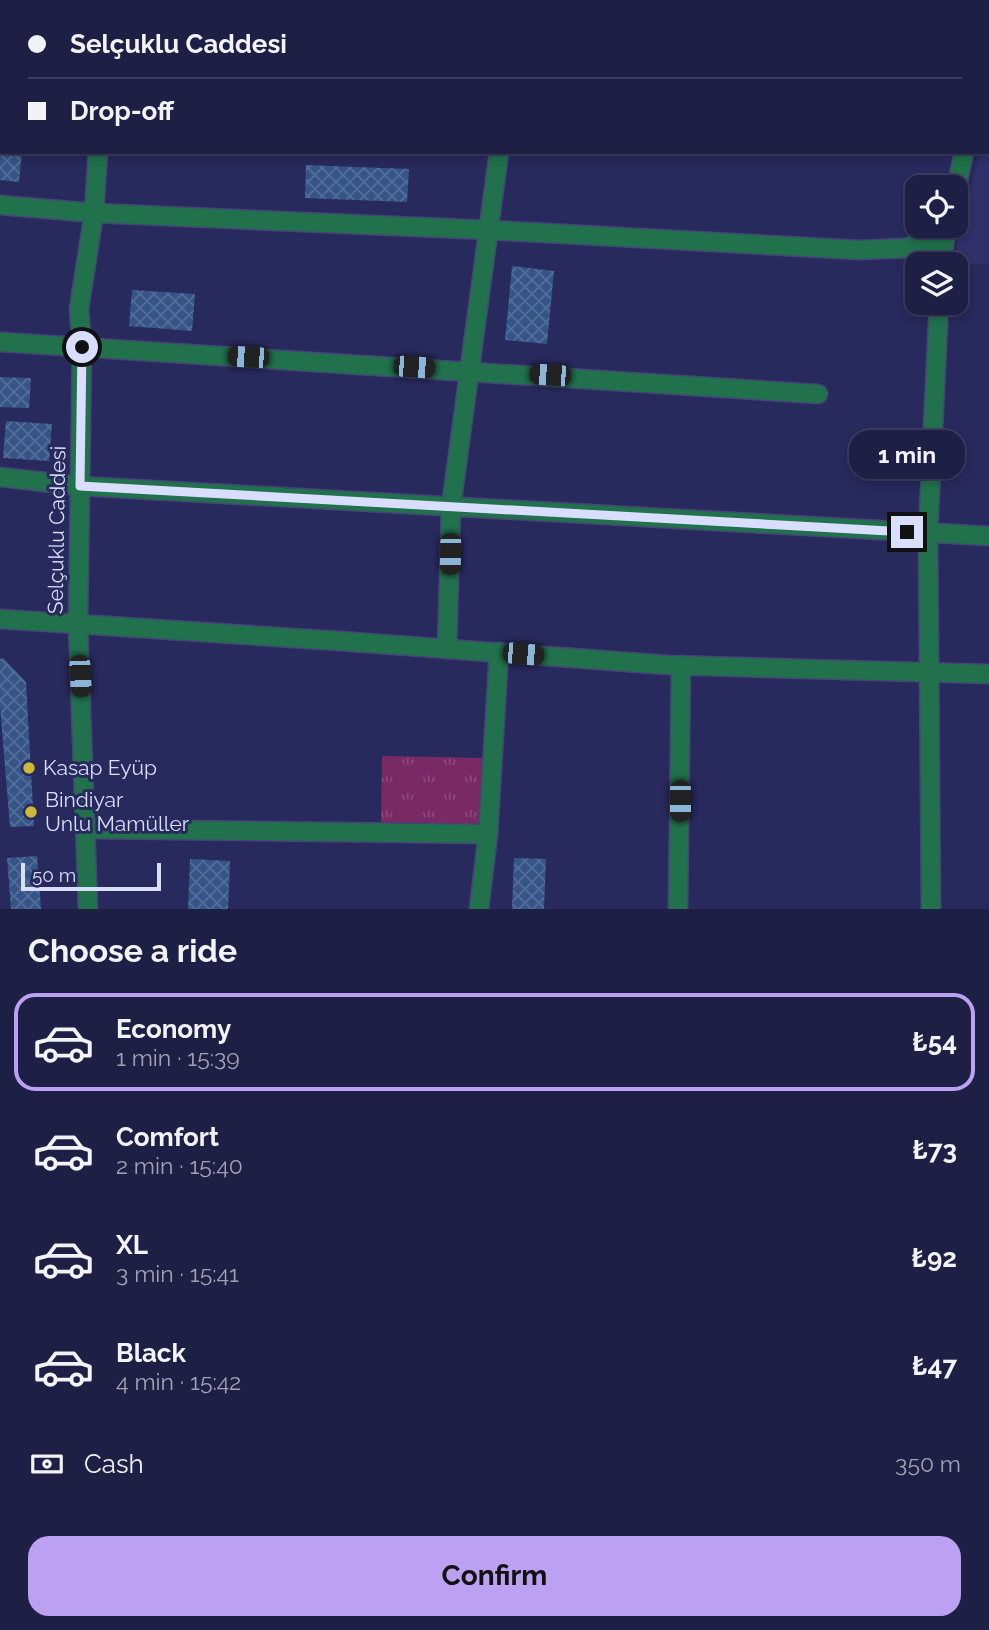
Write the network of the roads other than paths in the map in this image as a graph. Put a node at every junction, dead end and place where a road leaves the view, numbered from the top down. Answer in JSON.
{"nodes":[{"id":1,"x":99,"y":154,"type":"edge"},
{"id":2,"x":499,"y":154,"type":"edge"},
{"id":3,"x":964,"y":154,"type":"edge"},
{"id":4,"x":959,"y":175,"type":"edge"},
{"id":5,"x":0,"y":205,"type":"edge"},
{"id":6,"x":94,"y":213,"type":"junction"},
{"id":7,"x":489,"y":230,"type":"junction"},
{"id":8,"x":931,"y":238,"type":"edge"},
{"id":9,"x":938,"y":315,"type":"edge"},
{"id":10,"x":0,"y":342,"type":"edge"},
{"id":11,"x":82,"y":347,"type":"junction"},
{"id":12,"x":470,"y":370,"type":"junction"},
{"id":13,"x":818,"y":394,"type":"dead end"},
{"id":14,"x":0,"y":477,"type":"edge"},
{"id":15,"x":80,"y":486,"type":"junction"},
{"id":16,"x":451,"y":507,"type":"junction"},
{"id":17,"x":928,"y":533,"type":"junction"},
{"id":18,"x":989,"y":536,"type":"edge"},
{"id":19,"x":0,"y":619,"type":"edge"},
{"id":20,"x":78,"y":625,"type":"junction"},
{"id":21,"x":447,"y":649,"type":"junction"},
{"id":22,"x":499,"y":652,"type":"junction"},
{"id":23,"x":681,"y":665,"type":"junction"},
{"id":24,"x":930,"y":673,"type":"junction"},
{"id":25,"x":989,"y":674,"type":"edge"},
{"id":26,"x":87,"y":829,"type":"junction"},
{"id":27,"x":488,"y":834,"type":"junction"},
{"id":28,"x":88,"y":909,"type":"edge"},
{"id":29,"x":479,"y":909,"type":"edge"},
{"id":30,"x":678,"y":909,"type":"edge"},
{"id":31,"x":931,"y":909,"type":"edge"}],
"edges":[{"from":1,"to":6,"type":"street","name":"Selçuklu Caddesi"},
{"from":2,"to":7,"type":"street"},
{"from":3,"to":4,"type":"street"},
{"from":5,"to":6,"type":"street"},
{"from":6,"to":7,"type":"street"},
{"from":6,"to":11,"type":"street","name":"Selçuklu Caddesi"},
{"from":7,"to":8,"type":"street"},
{"from":7,"to":12,"type":"street"},
{"from":9,"to":17,"type":"street"},
{"from":10,"to":11,"type":"street"},
{"from":11,"to":12,"type":"street"},
{"from":11,"to":15,"type":"street","name":"Selçuklu Caddesi"},
{"from":12,"to":13,"type":"street"},
{"from":12,"to":16,"type":"street"},
{"from":14,"to":15,"type":"street"},
{"from":15,"to":16,"type":"street"},
{"from":15,"to":20,"type":"street","name":"Selçuklu Caddesi"},
{"from":16,"to":17,"type":"street"},
{"from":16,"to":21,"type":"street"},
{"from":17,"to":18,"type":"street"},
{"from":17,"to":24,"type":"street"},
{"from":19,"to":20,"type":"street"},
{"from":20,"to":21,"type":"street"},
{"from":20,"to":26,"type":"street","name":"Selçuklu Caddesi"},
{"from":21,"to":22,"type":"street"},
{"from":22,"to":23,"type":"street"},
{"from":22,"to":27,"type":"street"},
{"from":23,"to":24,"type":"street"},
{"from":23,"to":30,"type":"street"},
{"from":24,"to":25,"type":"street"},
{"from":24,"to":31,"type":"street"},
{"from":26,"to":27,"type":"street"},
{"from":26,"to":28,"type":"street","name":"Selçuklu Caddesi"},
{"from":27,"to":29,"type":"street"}]}
